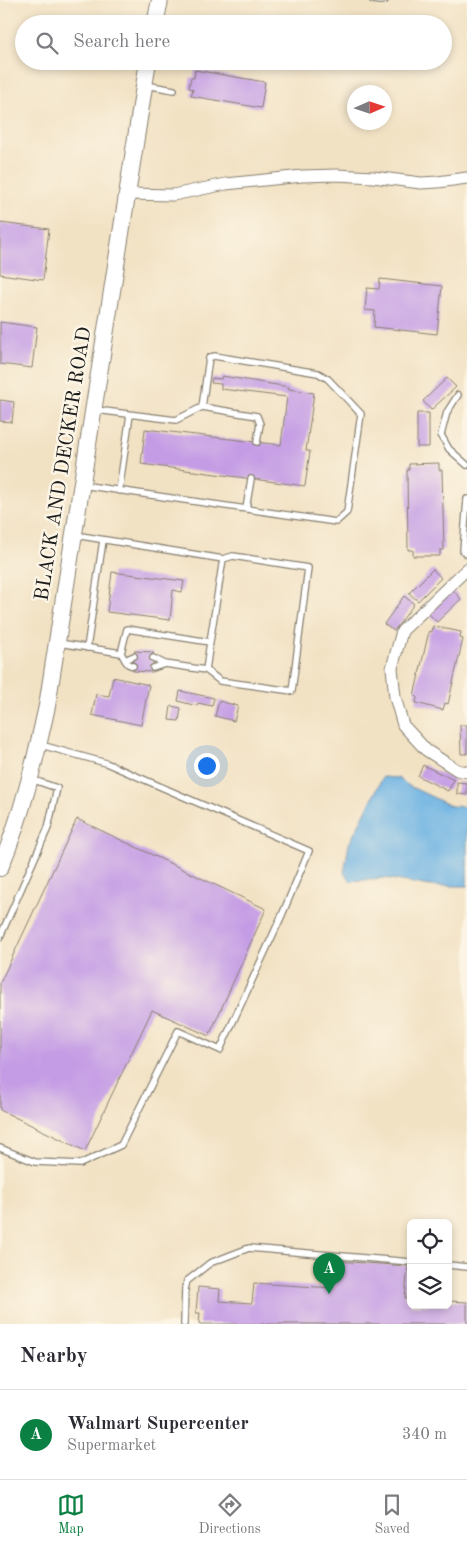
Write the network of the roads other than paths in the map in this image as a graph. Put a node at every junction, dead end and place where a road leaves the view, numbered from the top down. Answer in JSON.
{"nodes":[{"id":1,"x":160,"y":0,"type":"edge"},
{"id":2,"x":374,"y":0,"type":"edge"},
{"id":3,"x":385,"y":0,"type":"edge"},
{"id":4,"x":157,"y":15,"type":"edge"},
{"id":5,"x":146,"y":70,"type":"edge"},
{"id":6,"x":144,"y":85,"type":"junction"},
{"id":7,"x":174,"y":90,"type":"dead end"},
{"id":8,"x":467,"y":178,"type":"edge"},
{"id":9,"x":127,"y":194,"type":"junction"},
{"id":10,"x":458,"y":395,"type":"dead end"},
{"id":11,"x":202,"y":407,"type":"junction"},
{"id":12,"x":94,"y":410,"type":"junction"},
{"id":13,"x":130,"y":415,"type":"junction"},
{"id":14,"x":257,"y":442,"type":"dead end"},
{"id":15,"x":467,"y":465,"type":"edge"},
{"id":16,"x":251,"y":479,"type":"dead end"},
{"id":17,"x":82,"y":485,"type":"junction"},
{"id":18,"x":119,"y":491,"type":"junction"},
{"id":19,"x":467,"y":499,"type":"edge"},
{"id":20,"x":246,"y":509,"type":"junction"},
{"id":21,"x":75,"y":535,"type":"junction"},
{"id":22,"x":103,"y":540,"type":"junction"},
{"id":23,"x":467,"y":554,"type":"edge"},
{"id":24,"x":223,"y":559,"type":"junction"},
{"id":25,"x":467,"y":569,"type":"edge"},
{"id":26,"x":210,"y":642,"type":"junction"},
{"id":27,"x":57,"y":643,"type":"junction"},
{"id":28,"x":87,"y":648,"type":"junction"},
{"id":29,"x":121,"y":653,"type":"junction"},
{"id":30,"x":134,"y":656,"type":"dead end"},
{"id":31,"x":153,"y":658,"type":"dead end"},
{"id":32,"x":124,"y":660,"type":"junction"},
{"id":33,"x":165,"y":664,"type":"junction"},
{"id":34,"x":133,"y":666,"type":"dead end"},
{"id":35,"x":153,"y":668,"type":"dead end"},
{"id":36,"x":206,"y":670,"type":"junction"},
{"id":37,"x":39,"y":745,"type":"junction"},
{"id":38,"x":467,"y":772,"type":"edge"},
{"id":39,"x":30,"y":778,"type":"junction"},
{"id":40,"x":0,"y":868,"type":"edge"},
{"id":41,"x":0,"y":937,"type":"edge"},
{"id":42,"x":0,"y":1148,"type":"edge"},
{"id":43,"x":407,"y":1262,"type":"edge"},
{"id":44,"x":452,"y":1265,"type":"edge"},
{"id":45,"x":467,"y":1267,"type":"edge"},
{"id":46,"x":184,"y":1324,"type":"edge"}],
"edges":[{"from":1,"to":4,"type":"main road"},
{"from":2,"to":3,"type":"lane"},
{"from":5,"to":6,"type":"main road","name":"BLACK AND DECKER ROAD"},
{"from":6,"to":7,"type":"lane"},
{"from":6,"to":9,"type":"main road","name":"BLACK AND DECKER ROAD"},
{"from":8,"to":9,"type":"street"},
{"from":9,"to":12,"type":"main road","name":"BLACK AND DECKER ROAD"},
{"from":10,"to":15,"type":"lane"},
{"from":11,"to":13,"type":"lane"},
{"from":11,"to":14,"type":"lane"},
{"from":11,"to":20,"type":"lane"},
{"from":12,"to":13,"type":"lane"},
{"from":12,"to":17,"type":"main road","name":"BLACK AND DECKER ROAD"},
{"from":13,"to":18,"type":"lane"},
{"from":16,"to":20,"type":"lane"},
{"from":17,"to":18,"type":"lane"},
{"from":17,"to":21,"type":"main road","name":"BLACK AND DECKER ROAD"},
{"from":18,"to":20,"type":"lane"},
{"from":19,"to":23,"type":"lane"},
{"from":21,"to":22,"type":"lane"},
{"from":21,"to":27,"type":"main road","name":"BLACK AND DECKER ROAD"},
{"from":22,"to":24,"type":"lane"},
{"from":22,"to":28,"type":"lane"},
{"from":24,"to":26,"type":"lane"},
{"from":24,"to":36,"type":"lane"},
{"from":25,"to":38,"type":"street"},
{"from":26,"to":29,"type":"lane"},
{"from":26,"to":36,"type":"lane"},
{"from":27,"to":28,"type":"lane"},
{"from":27,"to":37,"type":"main road","name":"BLACK AND DECKER ROAD"},
{"from":28,"to":29,"type":"lane"},
{"from":29,"to":32,"type":"lane"},
{"from":30,"to":32,"type":"lane"},
{"from":31,"to":33,"type":"lane"},
{"from":32,"to":34,"type":"lane"},
{"from":33,"to":35,"type":"lane"},
{"from":33,"to":36,"type":"lane"},
{"from":37,"to":39,"type":"main road","name":"BLACK AND DECKER ROAD"},
{"from":37,"to":42,"type":"lane"},
{"from":39,"to":40,"type":"main road","name":"BLACK AND DECKER ROAD"},
{"from":39,"to":41,"type":"lane"},
{"from":43,"to":46,"type":"lane"},
{"from":44,"to":45,"type":"lane"}]}
